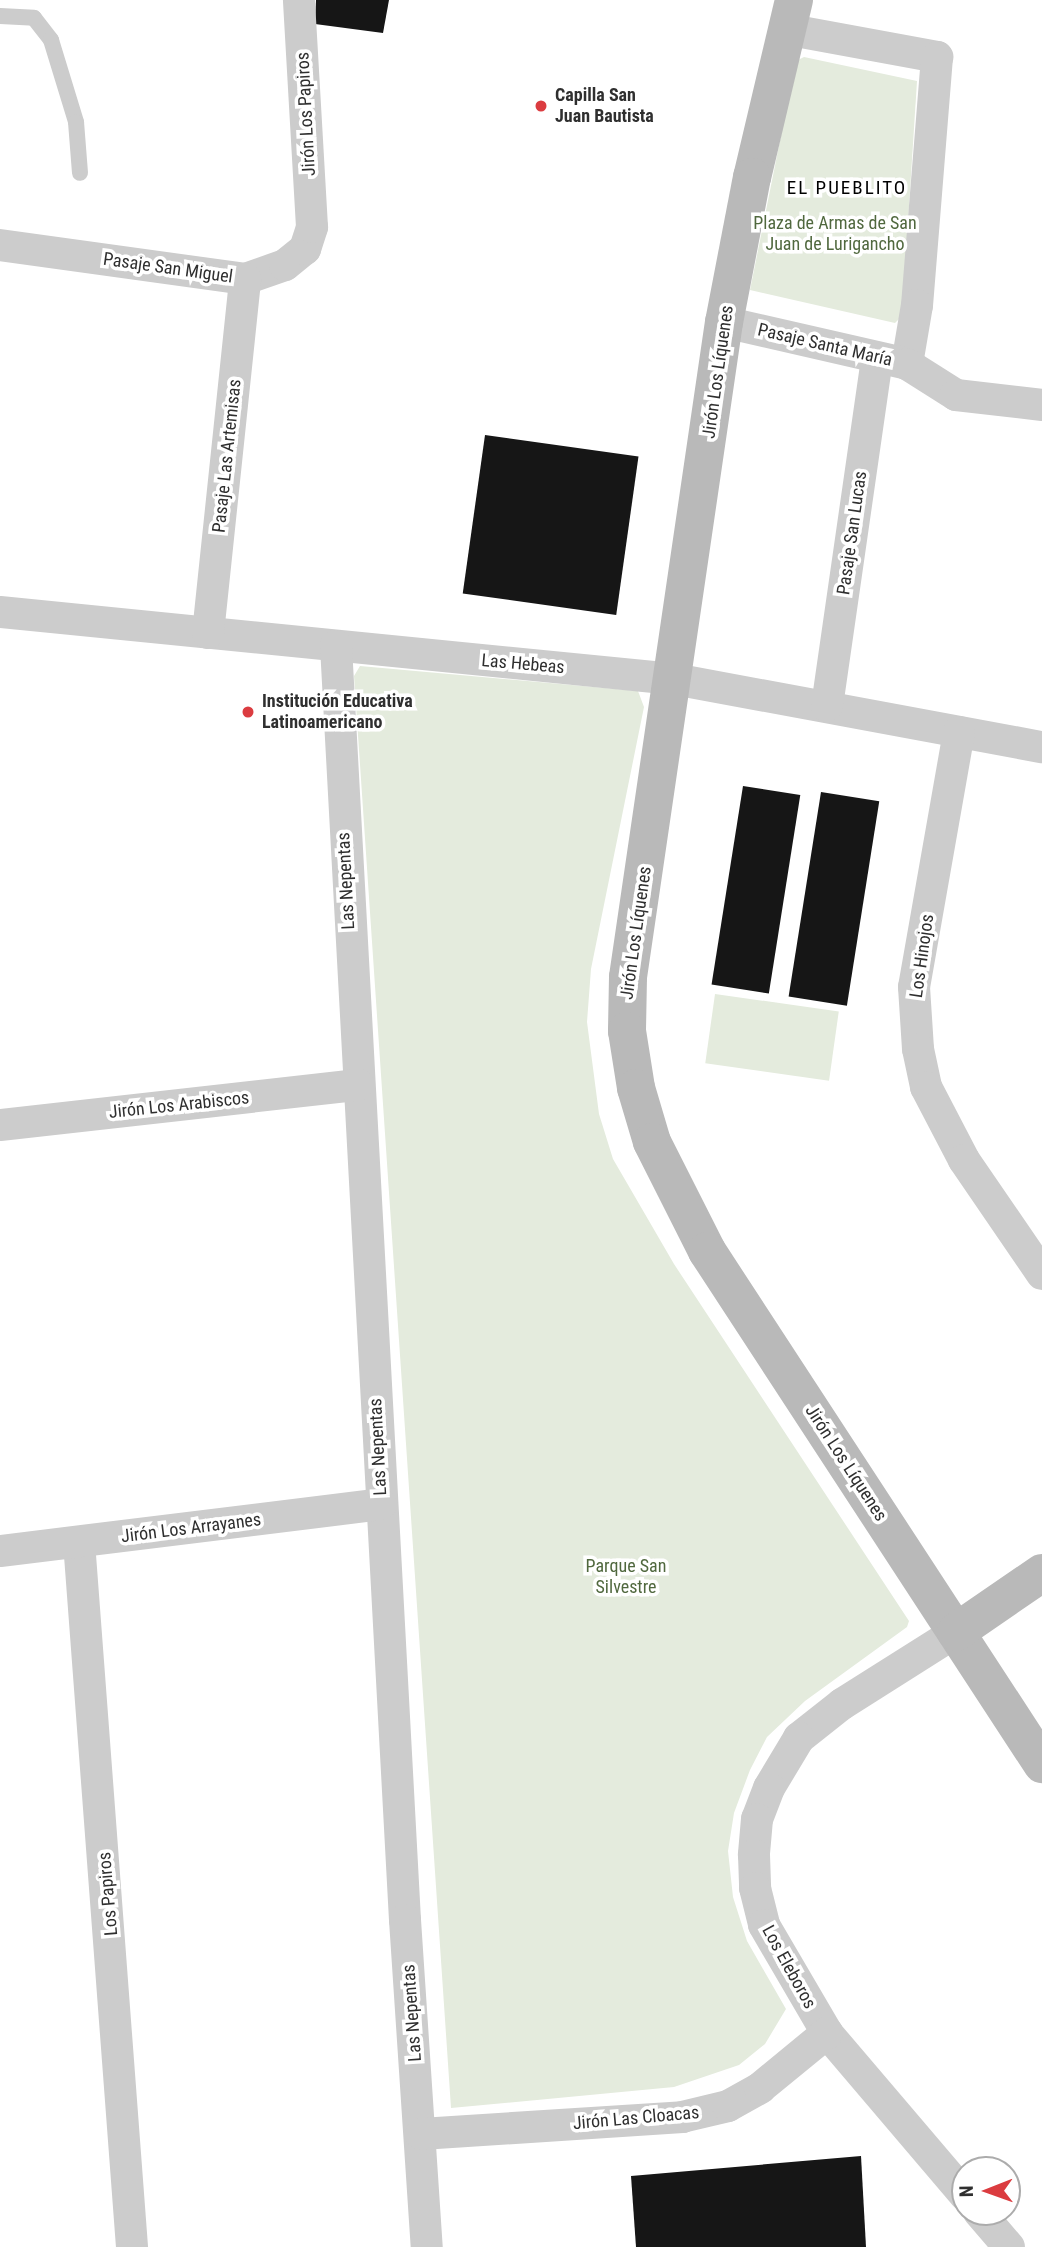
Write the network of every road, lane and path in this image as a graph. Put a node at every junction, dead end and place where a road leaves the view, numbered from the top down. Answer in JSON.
{"nodes":[{"id":1,"x":299,"y":0,"type":"edge"},
{"id":2,"x":789,"y":15,"type":"edge"},
{"id":3,"x":0,"y":16,"type":"edge"},
{"id":4,"x":80,"y":173,"type":"dead end"},
{"id":5,"x":312,"y":227,"type":"joint"},
{"id":6,"x":0,"y":245,"type":"edge"},
{"id":7,"x":245,"y":279,"type":"junction"},
{"id":8,"x":724,"y":322,"type":"junction"},
{"id":9,"x":892,"y":362,"type":"junction"},
{"id":10,"x":1042,"y":405,"type":"edge"},
{"id":11,"x":0,"y":612,"type":"edge"},
{"id":12,"x":208,"y":633,"type":"junction"},
{"id":13,"x":336,"y":646,"type":"junction"},
{"id":14,"x":674,"y":679,"type":"junction"},
{"id":15,"x":827,"y":706,"type":"junction"},
{"id":16,"x":959,"y":732,"type":"junction"},
{"id":17,"x":1042,"y":747,"type":"edge"},
{"id":18,"x":358,"y":1086,"type":"junction"},
{"id":19,"x":0,"y":1125,"type":"edge"},
{"id":20,"x":1042,"y":1274,"type":"edge"},
{"id":21,"x":382,"y":1504,"type":"junction"},
{"id":22,"x":79,"y":1542,"type":"junction"},
{"id":23,"x":0,"y":1551,"type":"edge"},
{"id":24,"x":1042,"y":1573,"type":"edge"},
{"id":25,"x":956,"y":1632,"type":"junction"},
{"id":26,"x":1042,"y":1764,"type":"edge"},
{"id":27,"x":827,"y":2033,"type":"junction"},
{"id":28,"x":421,"y":2134,"type":"junction"},
{"id":29,"x":951,"y":2179,"type":"edge"},
{"id":30,"x":989,"y":2226,"type":"edge"},
{"id":31,"x":1002,"y":2245,"type":"edge"},
{"id":32,"x":132,"y":2247,"type":"edge"},
{"id":33,"x":427,"y":2247,"type":"edge"}],
"edges":[{"from":1,"to":5,"type":"street","name":"Jirón Los Papiros"},
{"from":2,"to":8,"type":"street","name":"Jirón Los Líquenes"},
{"from":2,"to":9,"type":"street","name":"Pasaje San Lucas"},
{"from":3,"to":4,"type":"lane"},
{"from":5,"to":7,"type":"street","name":"Pasaje San Miguel"},
{"from":6,"to":7,"type":"street","name":"Pasaje San Miguel"},
{"from":7,"to":12,"type":"street","name":"Pasaje Las Artemisas"},
{"from":8,"to":9,"type":"street","name":"Pasaje Santa María"},
{"from":8,"to":14,"type":"street","name":"Jirón Los Líquenes"},
{"from":9,"to":10,"type":"street","name":"Pasaje Santa María"},
{"from":9,"to":15,"type":"street","name":"Pasaje San Lucas"},
{"from":11,"to":12,"type":"street","name":"Las Hebeas"},
{"from":12,"to":13,"type":"street","name":"Las Hebeas"},
{"from":13,"to":14,"type":"street","name":"Las Hebeas"},
{"from":13,"to":18,"type":"street","name":"Las Nepentas"},
{"from":14,"to":15,"type":"street","name":"Las Hebeas"},
{"from":14,"to":25,"type":"street","name":"Jirón Los Líquenes"},
{"from":15,"to":16,"type":"street","name":"Las Hebeas"},
{"from":16,"to":17,"type":"street","name":"Las Hebeas"},
{"from":16,"to":20,"type":"street","name":"Los Hinojos"},
{"from":18,"to":19,"type":"street","name":"Jirón Los Arabiscos"},
{"from":18,"to":21,"type":"street","name":"Las Nepentas"},
{"from":21,"to":22,"type":"street","name":"Jirón Los Arrayanes"},
{"from":21,"to":28,"type":"street","name":"Las Nepentas"},
{"from":22,"to":23,"type":"street","name":"Jirón Los Arrayanes"},
{"from":22,"to":32,"type":"street","name":"Los Papiros"},
{"from":24,"to":25,"type":"street","name":"Los Eleboros"},
{"from":25,"to":26,"type":"street","name":"Jirón Los Líquenes"},
{"from":25,"to":27,"type":"street","name":"Los Eleboros"},
{"from":27,"to":28,"type":"street","name":"Jirón Las Cloacas"},
{"from":27,"to":29,"type":"street","name":"Los Eleboros"},
{"from":28,"to":33,"type":"street","name":"Las Nepentas"},
{"from":30,"to":31,"type":"street"}]}
